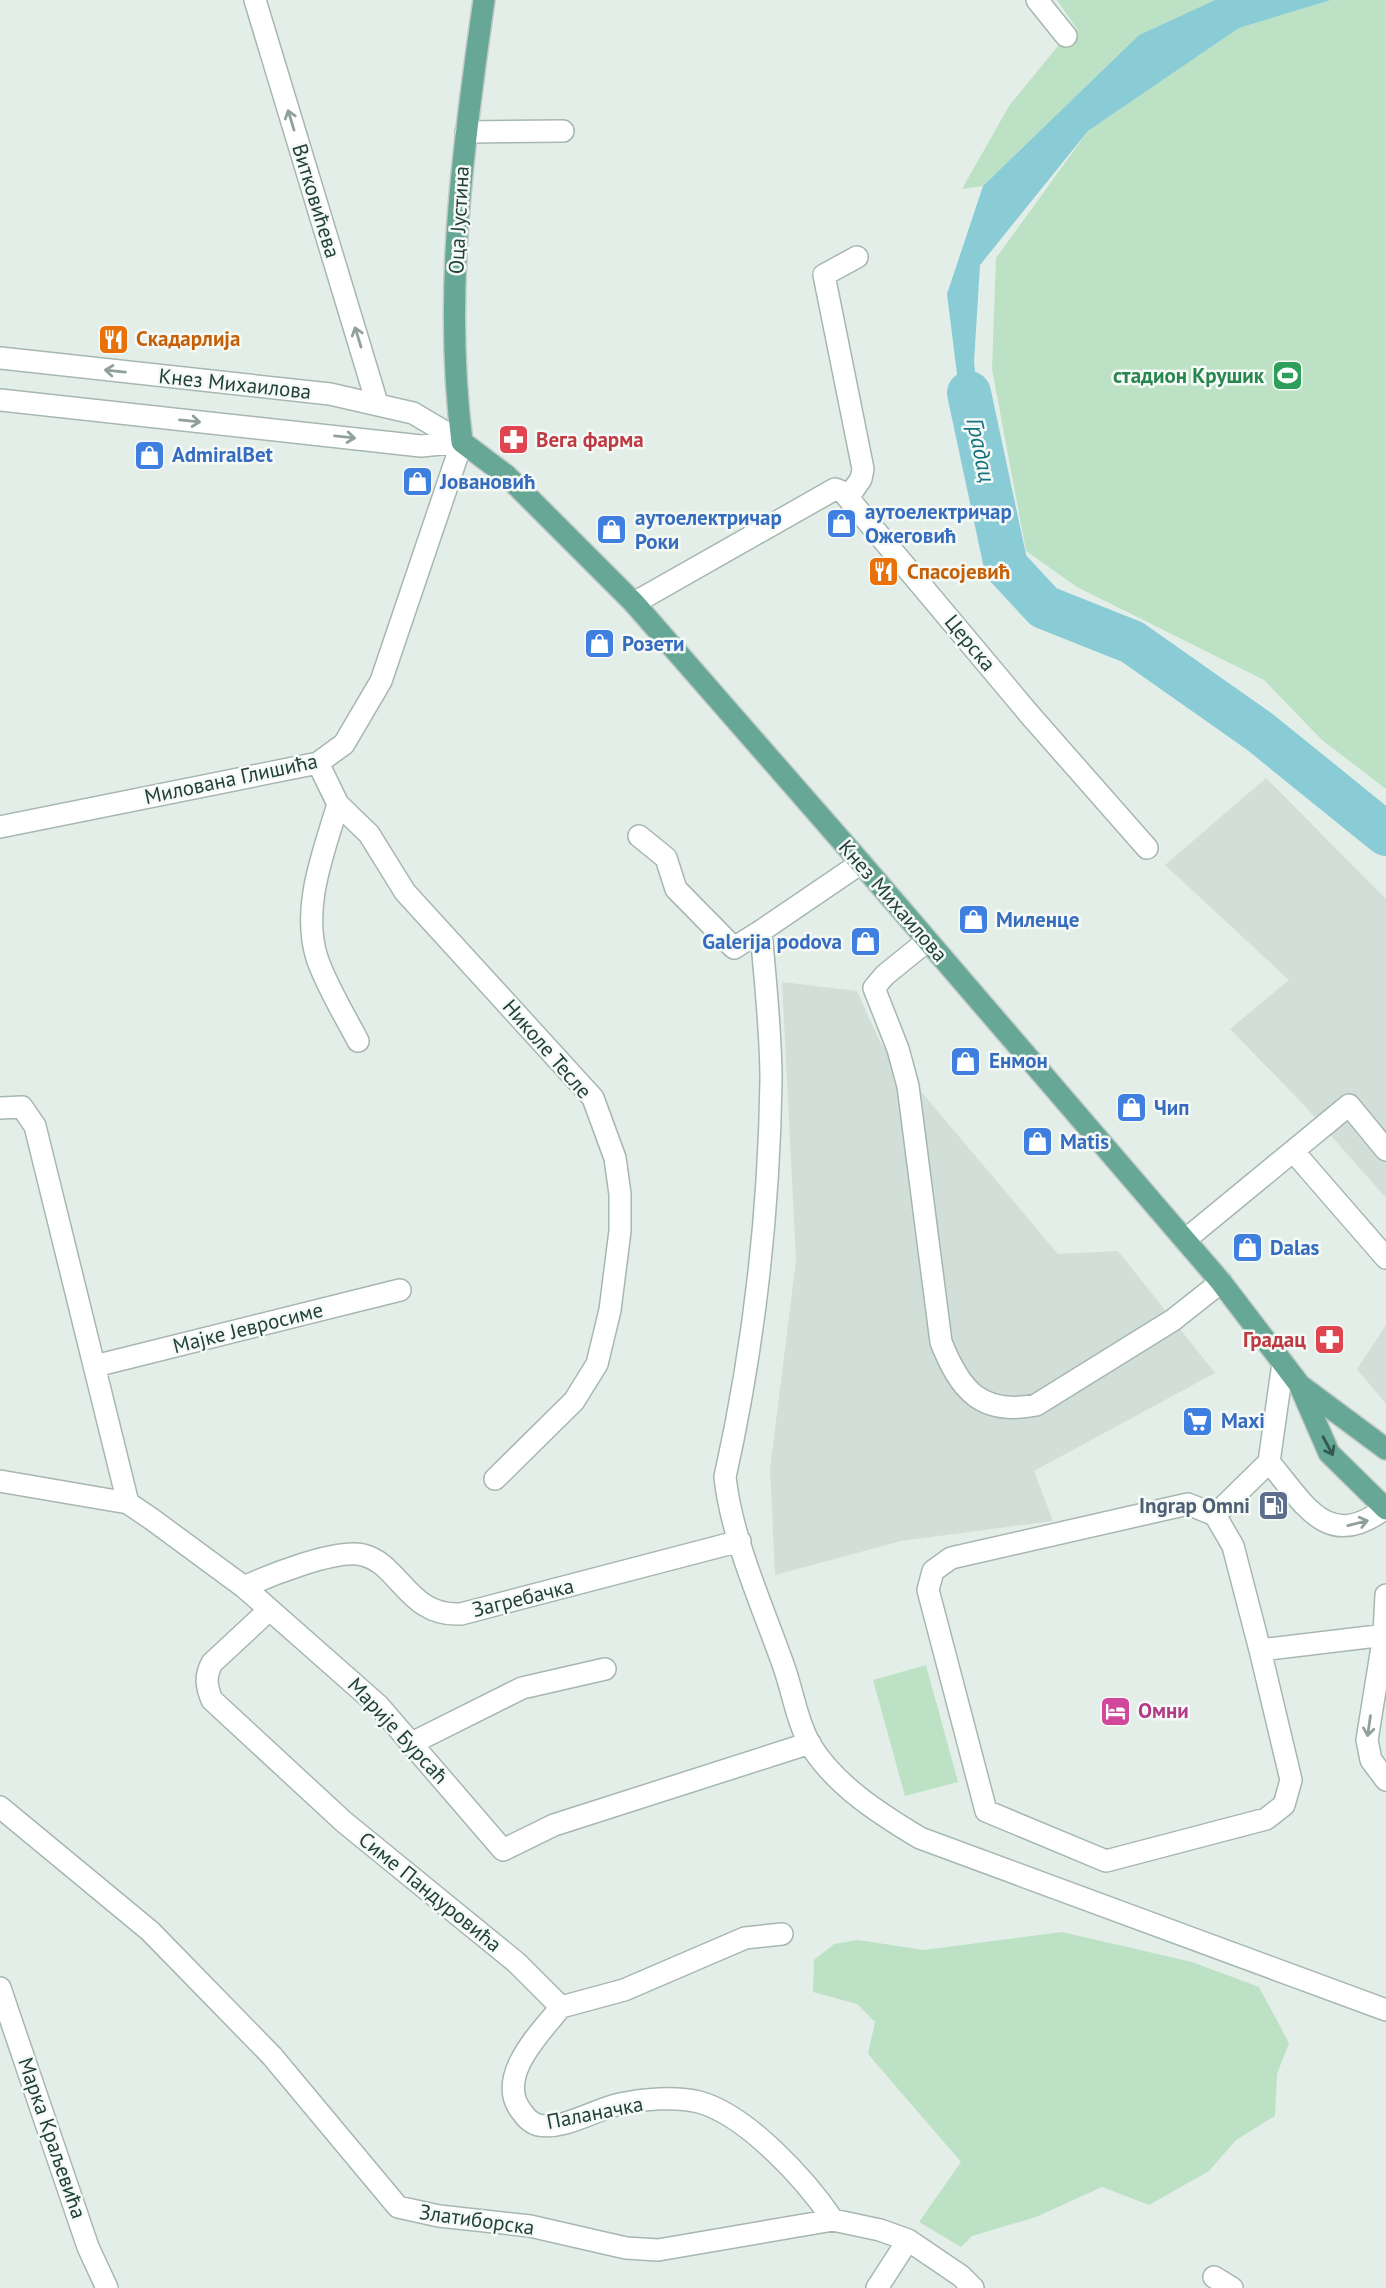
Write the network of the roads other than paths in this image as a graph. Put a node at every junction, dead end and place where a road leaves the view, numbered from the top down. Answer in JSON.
{"nodes":[{"id":1,"x":255,"y":0,"type":"edge"},
{"id":2,"x":484,"y":0,"type":"edge"},
{"id":3,"x":1037,"y":0,"type":"edge"},
{"id":4,"x":1066,"y":36,"type":"dead end"},
{"id":5,"x":563,"y":131,"type":"dead end"},
{"id":6,"x":466,"y":132,"type":"junction"},
{"id":7,"x":857,"y":257,"type":"dead end"},
{"id":8,"x":0,"y":358,"type":"edge"},
{"id":9,"x":0,"y":400,"type":"edge"},
{"id":10,"x":377,"y":403,"type":"junction"},
{"id":11,"x":462,"y":442,"type":"junction"},
{"id":12,"x":849,"y":496,"type":"junction"},
{"id":13,"x":634,"y":603,"type":"junction"},
{"id":14,"x":318,"y":763,"type":"junction"},
{"id":15,"x":338,"y":804,"type":"junction"},
{"id":16,"x":0,"y":827,"type":"edge"},
{"id":17,"x":639,"y":836,"type":"dead end"},
{"id":18,"x":1147,"y":848,"type":"dead end"},
{"id":19,"x":861,"y":863,"type":"junction"},
{"id":20,"x":761,"y":931,"type":"junction"},
{"id":21,"x":927,"y":941,"type":"junction"},
{"id":22,"x":358,"y":1041,"type":"dead end"},
{"id":23,"x":0,"y":1108,"type":"edge"},
{"id":24,"x":1386,"y":1150,"type":"edge"},
{"id":25,"x":1293,"y":1151,"type":"junction"},
{"id":26,"x":1185,"y":1240,"type":"junction"},
{"id":27,"x":1386,"y":1258,"type":"edge"},
{"id":28,"x":1221,"y":1282,"type":"junction"},
{"id":29,"x":400,"y":1290,"type":"dead end"},
{"id":30,"x":1283,"y":1363,"type":"junction"},
{"id":31,"x":95,"y":1366,"type":"junction"},
{"id":32,"x":1299,"y":1384,"type":"junction"},
{"id":33,"x":1386,"y":1450,"type":"edge"},
{"id":34,"x":1269,"y":1462,"type":"junction"},
{"id":35,"x":495,"y":1479,"type":"dead end"},
{"id":36,"x":0,"y":1481,"type":"edge"},
{"id":37,"x":128,"y":1503,"type":"junction"},
{"id":38,"x":1215,"y":1515,"type":"junction"},
{"id":39,"x":1385,"y":1515,"type":"edge"},
{"id":40,"x":740,"y":1541,"type":"junction"},
{"id":41,"x":244,"y":1587,"type":"junction"},
{"id":42,"x":1386,"y":1595,"type":"edge"},
{"id":43,"x":270,"y":1611,"type":"junction"},
{"id":44,"x":1385,"y":1635,"type":"edge"},
{"id":45,"x":1260,"y":1650,"type":"junction"},
{"id":46,"x":604,"y":1669,"type":"dead end"},
{"id":47,"x":412,"y":1743,"type":"junction"},
{"id":48,"x":810,"y":1743,"type":"junction"},
{"id":49,"x":1386,"y":1780,"type":"edge"},
{"id":50,"x":0,"y":1807,"type":"edge"},
{"id":51,"x":782,"y":1934,"type":"dead end"},
{"id":52,"x":0,"y":1988,"type":"edge"},
{"id":53,"x":561,"y":2007,"type":"junction"},
{"id":54,"x":1386,"y":2010,"type":"edge"},
{"id":55,"x":833,"y":2220,"type":"junction"},
{"id":56,"x":908,"y":2240,"type":"junction"},
{"id":57,"x":107,"y":2288,"type":"edge"},
{"id":58,"x":877,"y":2288,"type":"edge"},
{"id":59,"x":974,"y":2288,"type":"edge"}],
"edges":[{"from":10,"to":1,"type":"street","name":"Витковићева","one_way":true},
{"from":2,"to":6,"type":"main road","name":"Оца Јустина"},
{"from":3,"to":4,"type":"street"},
{"from":5,"to":6,"type":"street"},
{"from":6,"to":11,"type":"main road","name":"Оца Јустина"},
{"from":7,"to":12,"type":"street"},
{"from":10,"to":8,"type":"street","name":"Кнез Михаилова","one_way":true},
{"from":9,"to":11,"type":"street","name":"Кнез Михаилова","one_way":true},
{"from":10,"to":11,"type":"street","name":"Кнез Михаилова"},
{"from":11,"to":13,"type":"main road","name":"Кнез Михаилова"},
{"from":11,"to":14,"type":"street","name":"Милована Глишића"},
{"from":12,"to":13,"type":"street"},
{"from":12,"to":18,"type":"street","name":"Церска"},
{"from":13,"to":19,"type":"main road","name":"Кнез Михаилова"},
{"from":14,"to":15,"type":"street","name":"Николе Тесле"},
{"from":14,"to":16,"type":"street","name":"Милована Глишића"},
{"from":15,"to":22,"type":"street"},
{"from":15,"to":35,"type":"street","name":"Николе Тесле"},
{"from":17,"to":20,"type":"street"},
{"from":19,"to":20,"type":"street"},
{"from":19,"to":21,"type":"main road","name":"Кнез Михаилова"},
{"from":20,"to":40,"type":"street"},
{"from":21,"to":26,"type":"main road","name":"Кнез Михаилова"},
{"from":21,"to":28,"type":"street"},
{"from":23,"to":31,"type":"street"},
{"from":24,"to":25,"type":"street"},
{"from":25,"to":26,"type":"street"},
{"from":25,"to":27,"type":"street"},
{"from":26,"to":28,"type":"main road","name":"Кнез Михаилова"},
{"from":28,"to":30,"type":"main road","name":"Кнез Михаилова"},
{"from":29,"to":31,"type":"street","name":"Мајке Јевросиме"},
{"from":30,"to":32,"type":"main road","name":"Кнез Михаилова"},
{"from":30,"to":34,"type":"street"},
{"from":31,"to":37,"type":"street"},
{"from":32,"to":33,"type":"main road","name":"Кнез Михаилова"},
{"from":32,"to":39,"type":"main road","name":"Кнез Михаилова","one_way":true},
{"from":34,"to":38,"type":"street"},
{"from":34,"to":39,"type":"street","one_way":true},
{"from":36,"to":37,"type":"street","name":"Марије Бурсаћ"},
{"from":37,"to":41,"type":"street","name":"Марије Бурсаћ"},
{"from":38,"to":45,"type":"street"},
{"from":38,"to":45,"type":"street"},
{"from":40,"to":41,"type":"street","name":"Загребачка"},
{"from":40,"to":48,"type":"street"},
{"from":41,"to":43,"type":"street","name":"Марије Бурсаћ"},
{"from":42,"to":44,"type":"street"},
{"from":43,"to":47,"type":"street","name":"Марије Бурсаћ"},
{"from":43,"to":53,"type":"street","name":"Симе Пандуровића"},
{"from":44,"to":45,"type":"street"},
{"from":44,"to":49,"type":"street","one_way":true},
{"from":46,"to":47,"type":"street"},
{"from":47,"to":48,"type":"street","name":"Марије Бурсаћ"},
{"from":48,"to":54,"type":"street"},
{"from":50,"to":55,"type":"street","name":"Златиборска"},
{"from":51,"to":53,"type":"street"},
{"from":52,"to":57,"type":"street","name":"Марка Краљевића"},
{"from":53,"to":55,"type":"street","name":"Паланачка"},
{"from":55,"to":56,"type":"street","name":"Златиборска"},
{"from":56,"to":58,"type":"street"},
{"from":56,"to":59,"type":"street","name":"Златиборска"}]}
